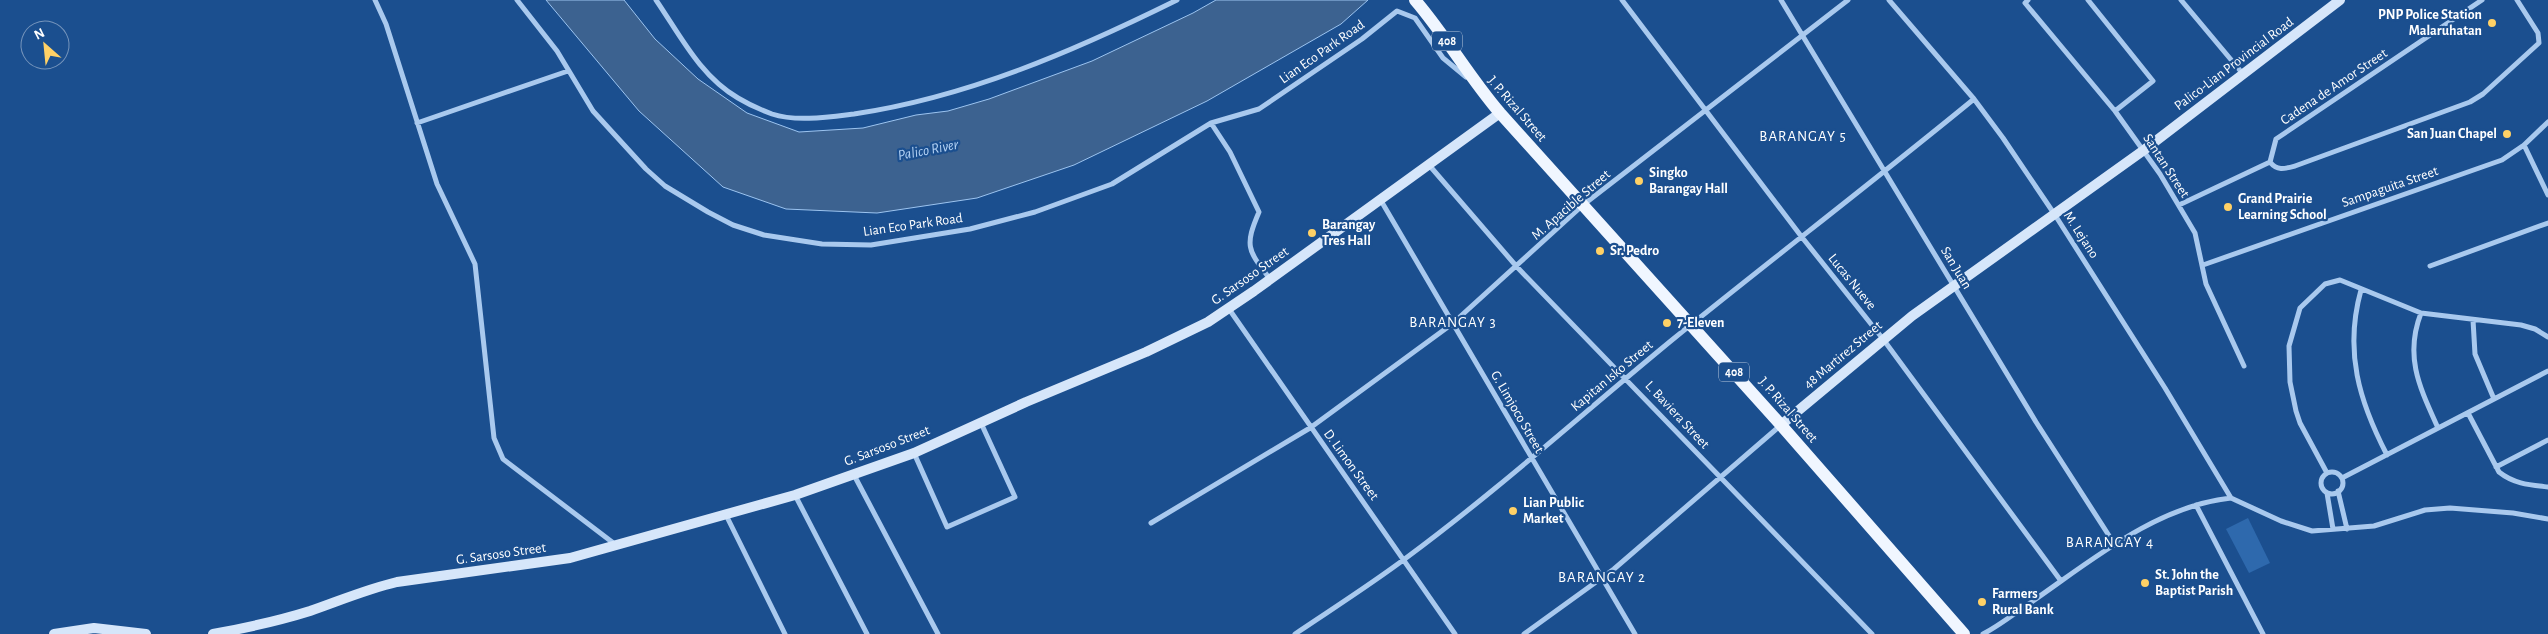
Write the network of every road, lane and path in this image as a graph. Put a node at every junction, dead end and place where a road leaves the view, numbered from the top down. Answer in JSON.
{"nodes":[{"id":1,"x":375,"y":0,"type":"edge"},
{"id":2,"x":517,"y":0,"type":"edge"},
{"id":3,"x":656,"y":0,"type":"edge"},
{"id":4,"x":1177,"y":0,"type":"edge"},
{"id":5,"x":1415,"y":0,"type":"edge"},
{"id":6,"x":1622,"y":0,"type":"edge"},
{"id":7,"x":1781,"y":0,"type":"edge"},
{"id":8,"x":1848,"y":0,"type":"edge"},
{"id":9,"x":1889,"y":0,"type":"edge"},
{"id":10,"x":2088,"y":0,"type":"edge"},
{"id":11,"x":2181,"y":0,"type":"edge"},
{"id":12,"x":2340,"y":0,"type":"edge"},
{"id":13,"x":2482,"y":0,"type":"edge"},
{"id":14,"x":2517,"y":0,"type":"edge"},
{"id":15,"x":2026,"y":1,"type":"edge"},
{"id":16,"x":1803,"y":36,"type":"junction"},
{"id":17,"x":568,"y":71,"type":"junction"},
{"id":18,"x":2243,"y":74,"type":"junction"},
{"id":19,"x":1476,"y":84,"type":"junction"},
{"id":20,"x":1974,"y":99,"type":"junction"},
{"id":21,"x":1706,"y":109,"type":"junction"},
{"id":22,"x":2115,"y":111,"type":"junction"},
{"id":23,"x":1500,"y":113,"type":"junction"},
{"id":24,"x":2548,"y":122,"type":"edge"},
{"id":25,"x":417,"y":123,"type":"junction"},
{"id":26,"x":1211,"y":124,"type":"junction"},
{"id":27,"x":2524,"y":145,"type":"junction"},
{"id":28,"x":2144,"y":150,"type":"junction"},
{"id":29,"x":2270,"y":162,"type":"junction"},
{"id":30,"x":1429,"y":164,"type":"junction"},
{"id":31,"x":1886,"y":172,"type":"junction"},
{"id":32,"x":2548,"y":195,"type":"edge"},
{"id":33,"x":1380,"y":199,"type":"junction"},
{"id":34,"x":2179,"y":205,"type":"junction"},
{"id":35,"x":1583,"y":206,"type":"junction"},
{"id":36,"x":2055,"y":215,"type":"junction"},
{"id":37,"x":2548,"y":223,"type":"edge"},
{"id":38,"x":1801,"y":236,"type":"junction"},
{"id":39,"x":2203,"y":264,"type":"junction"},
{"id":40,"x":2430,"y":266,"type":"dead end"},
{"id":41,"x":1517,"y":267,"type":"junction"},
{"id":42,"x":1271,"y":279,"type":"junction"},
{"id":43,"x":1954,"y":287,"type":"junction"},
{"id":44,"x":2361,"y":290,"type":"junction"},
{"id":45,"x":1228,"y":308,"type":"junction"},
{"id":46,"x":2421,"y":313,"type":"junction"},
{"id":47,"x":2473,"y":320,"type":"junction"},
{"id":48,"x":1452,"y":324,"type":"junction"},
{"id":49,"x":1692,"y":324,"type":"junction"},
{"id":50,"x":2548,"y":337,"type":"edge"},
{"id":51,"x":1883,"y":339,"type":"junction"},
{"id":52,"x":2244,"y":366,"type":"dead end"},
{"id":53,"x":2548,"y":371,"type":"edge"},
{"id":54,"x":1626,"y":378,"type":"junction"},
{"id":55,"x":2494,"y":399,"type":"junction"},
{"id":56,"x":2468,"y":413,"type":"junction"},
{"id":57,"x":981,"y":422,"type":"junction"},
{"id":58,"x":1781,"y":424,"type":"junction"},
{"id":59,"x":1310,"y":428,"type":"junction"},
{"id":60,"x":2438,"y":428,"type":"junction"},
{"id":61,"x":2548,"y":440,"type":"edge"},
{"id":62,"x":914,"y":453,"type":"junction"},
{"id":63,"x":2387,"y":455,"type":"junction"},
{"id":64,"x":1532,"y":459,"type":"junction"},
{"id":65,"x":2496,"y":467,"type":"junction"},
{"id":66,"x":2327,"y":473,"type":"junction"},
{"id":67,"x":854,"y":475,"type":"junction"},
{"id":68,"x":1720,"y":478,"type":"junction"},
{"id":69,"x":2342,"y":478,"type":"junction"},
{"id":70,"x":2548,"y":487,"type":"edge"},
{"id":71,"x":2338,"y":491,"type":"junction"},
{"id":72,"x":2327,"y":493,"type":"junction"},
{"id":73,"x":795,"y":495,"type":"junction"},
{"id":74,"x":2231,"y":498,"type":"junction"},
{"id":75,"x":2196,"y":505,"type":"junction"},
{"id":76,"x":726,"y":514,"type":"junction"},
{"id":77,"x":2548,"y":519,"type":"edge"},
{"id":78,"x":1151,"y":523,"type":"dead end"},
{"id":79,"x":2333,"y":530,"type":"junction"},
{"id":80,"x":2347,"y":530,"type":"junction"},
{"id":81,"x":616,"y":545,"type":"junction"},
{"id":82,"x":2115,"y":545,"type":"junction"},
{"id":83,"x":1405,"y":559,"type":"junction"},
{"id":84,"x":1602,"y":578,"type":"junction"},
{"id":85,"x":2061,"y":582,"type":"junction"},
{"id":86,"x":54,"y":634,"type":"edge"},
{"id":87,"x":146,"y":634,"type":"edge"},
{"id":88,"x":213,"y":634,"type":"edge"},
{"id":89,"x":785,"y":634,"type":"edge"},
{"id":90,"x":867,"y":634,"type":"edge"},
{"id":91,"x":938,"y":634,"type":"edge"},
{"id":92,"x":1295,"y":634,"type":"edge"},
{"id":93,"x":1455,"y":634,"type":"edge"},
{"id":94,"x":1524,"y":634,"type":"edge"},
{"id":95,"x":1636,"y":634,"type":"edge"},
{"id":96,"x":1872,"y":634,"type":"edge"},
{"id":97,"x":1964,"y":634,"type":"edge"},
{"id":98,"x":1982,"y":634,"type":"edge"},
{"id":99,"x":2263,"y":634,"type":"edge"}],
"edges":[{"from":1,"to":25,"type":"street"},
{"from":2,"to":17,"type":"street","name":"Lian Eco Park Road"},
{"from":3,"to":4,"type":"street"},
{"from":5,"to":19,"type":"main road","name":"J. P. Rizal Street","number":"408"},
{"from":6,"to":21,"type":"street","name":"Lucas Nueve"},
{"from":7,"to":16,"type":"street","name":"San Juan"},
{"from":8,"to":16,"type":"street","name":"M. Apacible Street"},
{"from":9,"to":20,"type":"street","name":"M. Lejano"},
{"from":10,"to":22,"type":"street"},
{"from":11,"to":18,"type":"street"},
{"from":12,"to":18,"type":"street","name":"Palico-Lian Provincial Road"},
{"from":13,"to":29,"type":"street","name":"Cadena de Amor Street"},
{"from":14,"to":29,"type":"street"},
{"from":15,"to":22,"type":"street","name":"Santan Street"},
{"from":16,"to":21,"type":"street","name":"M. Apacible Street"},
{"from":16,"to":31,"type":"street","name":"San Juan"},
{"from":17,"to":25,"type":"street"},
{"from":17,"to":26,"type":"street","name":"Lian Eco Park Road"},
{"from":18,"to":28,"type":"street","name":"Palico-Lian Provincial Road"},
{"from":19,"to":23,"type":"main road","name":"J. P. Rizal Street","number":"408"},
{"from":19,"to":26,"type":"street","name":"Lian Eco Park Road"},
{"from":20,"to":31,"type":"street","name":"Kapitan Isko Street"},
{"from":20,"to":36,"type":"street","name":"M. Lejano"},
{"from":21,"to":35,"type":"street","name":"M. Apacible Street"},
{"from":21,"to":38,"type":"street","name":"Lucas Nueve"},
{"from":22,"to":28,"type":"street","name":"Santan Street"},
{"from":23,"to":30,"type":"street","name":"G. Sarsoso Street"},
{"from":23,"to":35,"type":"main road","name":"J. P. Rizal Street","number":"408"},
{"from":24,"to":27,"type":"street","name":"Sampaguita Street"},
{"from":25,"to":81,"type":"street"},
{"from":26,"to":42,"type":"street"},
{"from":27,"to":32,"type":"street"},
{"from":27,"to":39,"type":"street","name":"Sampaguita Street"},
{"from":28,"to":34,"type":"street","name":"Santan Street"},
{"from":28,"to":36,"type":"street","name":"48 Martirez Street"},
{"from":29,"to":34,"type":"street"},
{"from":30,"to":33,"type":"street","name":"G. Sarsoso Street"},
{"from":30,"to":41,"type":"street","name":"L. Baviera Street"},
{"from":31,"to":38,"type":"street","name":"Kapitan Isko Street"},
{"from":31,"to":43,"type":"street","name":"San Juan"},
{"from":33,"to":42,"type":"street","name":"G. Sarsoso Street"},
{"from":33,"to":48,"type":"street","name":"G. Limjoco Street"},
{"from":34,"to":39,"type":"street","name":"Santan Street"},
{"from":35,"to":41,"type":"street","name":"M. Apacible Street"},
{"from":35,"to":49,"type":"main road","name":"J. P. Rizal Street","number":"408"},
{"from":36,"to":43,"type":"street","name":"48 Martirez Street"},
{"from":36,"to":74,"type":"street","name":"M. Lejano"},
{"from":37,"to":40,"type":"street"},
{"from":38,"to":49,"type":"street","name":"Kapitan Isko Street"},
{"from":38,"to":51,"type":"street","name":"Lucas Nueve"},
{"from":39,"to":52,"type":"street","name":"Santan Street"},
{"from":41,"to":48,"type":"street","name":"M. Apacible Street"},
{"from":41,"to":54,"type":"street","name":"L. Baviera Street"},
{"from":42,"to":45,"type":"street","name":"G. Sarsoso Street"},
{"from":43,"to":51,"type":"street","name":"48 Martirez Street"},
{"from":43,"to":82,"type":"street","name":"San Juan"},
{"from":44,"to":46,"type":"street"},
{"from":44,"to":63,"type":"street"},
{"from":44,"to":66,"type":"street"},
{"from":45,"to":57,"type":"street","name":"G. Sarsoso Street"},
{"from":45,"to":59,"type":"street","name":"D. Limon Street"},
{"from":46,"to":47,"type":"street"},
{"from":46,"to":60,"type":"street"},
{"from":47,"to":50,"type":"street"},
{"from":47,"to":55,"type":"street"},
{"from":48,"to":59,"type":"street","name":"M. Apacible Street"},
{"from":48,"to":64,"type":"street","name":"G. Limjoco Street"},
{"from":49,"to":54,"type":"street","name":"Kapitan Isko Street"},
{"from":49,"to":58,"type":"main road","name":"J. P. Rizal Street","number":"408"},
{"from":51,"to":58,"type":"street","name":"48 Martirez Street"},
{"from":51,"to":85,"type":"street","name":"Lucas Nueve"},
{"from":53,"to":55,"type":"street"},
{"from":54,"to":64,"type":"street","name":"Kapitan Isko Street"},
{"from":54,"to":68,"type":"street","name":"L. Baviera Street"},
{"from":55,"to":56,"type":"street"},
{"from":56,"to":60,"type":"street"},
{"from":56,"to":65,"type":"street"},
{"from":57,"to":62,"type":"street","name":"G. Sarsoso Street"},
{"from":57,"to":62,"type":"street"},
{"from":58,"to":68,"type":"street","name":"48 Martirez Street"},
{"from":58,"to":97,"type":"main road","name":"J. P. Rizal Street","number":"408"},
{"from":59,"to":78,"type":"street","name":"M. Apacible Street"},
{"from":59,"to":83,"type":"street","name":"D. Limon Street"},
{"from":60,"to":63,"type":"street"},
{"from":61,"to":65,"type":"street"},
{"from":62,"to":67,"type":"street","name":"G. Sarsoso Street"},
{"from":63,"to":69,"type":"street"},
{"from":64,"to":83,"type":"street","name":"Kapitan Isko Street"},
{"from":64,"to":84,"type":"street","name":"G. Limjoco Street"},
{"from":65,"to":70,"type":"street"},
{"from":66,"to":69,"type":"street"},
{"from":66,"to":72,"type":"street"},
{"from":67,"to":73,"type":"street","name":"G. Sarsoso Street"},
{"from":67,"to":91,"type":"street"},
{"from":68,"to":84,"type":"street","name":"48 Martirez Street"},
{"from":68,"to":96,"type":"street","name":"L. Baviera Street"},
{"from":69,"to":71,"type":"street"},
{"from":71,"to":72,"type":"street"},
{"from":71,"to":80,"type":"street"},
{"from":72,"to":79,"type":"street"},
{"from":73,"to":76,"type":"street","name":"G. Sarsoso Street"},
{"from":73,"to":90,"type":"street"},
{"from":74,"to":75,"type":"street"},
{"from":74,"to":79,"type":"street"},
{"from":75,"to":82,"type":"street"},
{"from":75,"to":99,"type":"street"},
{"from":76,"to":81,"type":"street","name":"G. Sarsoso Street"},
{"from":76,"to":89,"type":"street"},
{"from":77,"to":80,"type":"street"},
{"from":79,"to":80,"type":"street"},
{"from":81,"to":88,"type":"street","name":"G. Sarsoso Street"},
{"from":82,"to":85,"type":"street"},
{"from":83,"to":92,"type":"street","name":"Kapitan Isko Street"},
{"from":83,"to":93,"type":"street","name":"D. Limon Street"},
{"from":84,"to":94,"type":"street","name":"48 Martirez Street"},
{"from":84,"to":95,"type":"street","name":"G. Limjoco Street"},
{"from":85,"to":98,"type":"street"},
{"from":86,"to":87,"type":"street"}]}
